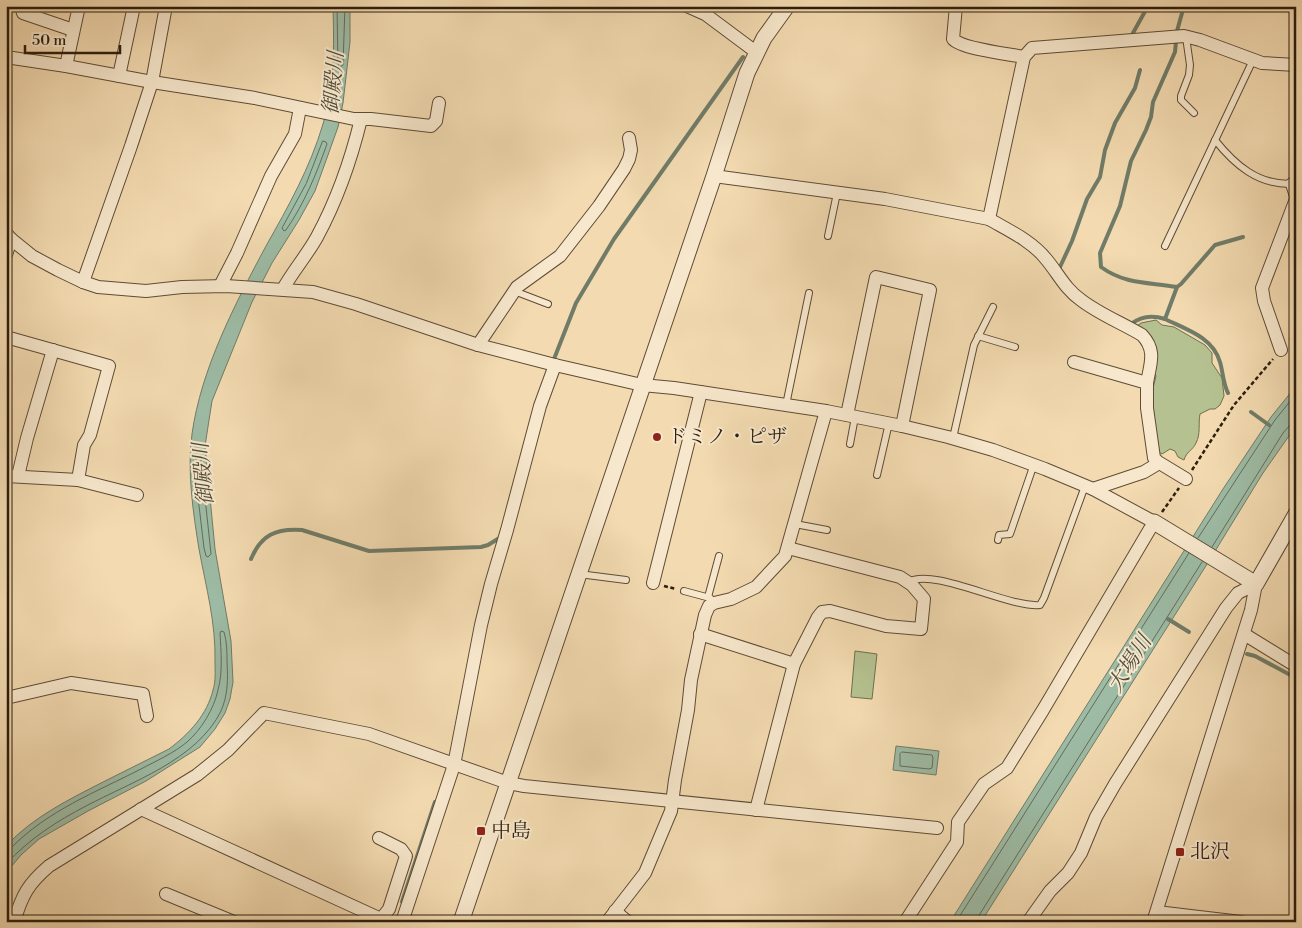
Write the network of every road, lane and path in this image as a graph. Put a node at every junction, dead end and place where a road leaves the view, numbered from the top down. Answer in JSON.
{"nodes":[{"id":1,"x":21,"y":6,"type":"edge"},
{"id":2,"x":79,"y":6,"type":"edge"},
{"id":3,"x":134,"y":6,"type":"edge"},
{"id":4,"x":166,"y":6,"type":"edge"},
{"id":5,"x":687,"y":6,"type":"edge"},
{"id":6,"x":787,"y":6,"type":"edge"},
{"id":7,"x":956,"y":6,"type":"edge"},
{"id":8,"x":73,"y":30,"type":"junction"},
{"id":9,"x":1179,"y":37,"type":"junction"},
{"id":10,"x":756,"y":52,"type":"junction"},
{"id":11,"x":1024,"y":56,"type":"junction"},
{"id":12,"x":6,"y":57,"type":"edge"},
{"id":13,"x":1253,"y":60,"type":"junction"},
{"id":14,"x":1296,"y":65,"type":"edge"},
{"id":15,"x":66,"y":66,"type":"junction"},
{"id":16,"x":119,"y":76,"type":"junction"},
{"id":17,"x":152,"y":82,"type":"junction"},
{"id":18,"x":439,"y":102,"type":"dead end"},
{"id":19,"x":304,"y":109,"type":"junction"},
{"id":20,"x":1194,"y":113,"type":"dead end"},
{"id":21,"x":358,"y":119,"type":"junction"},
{"id":22,"x":629,"y":138,"type":"dead end"},
{"id":23,"x":1215,"y":140,"type":"junction"},
{"id":24,"x":714,"y":176,"type":"junction"},
{"id":25,"x":1295,"y":190,"type":"edge"},
{"id":26,"x":837,"y":193,"type":"junction"},
{"id":27,"x":989,"y":219,"type":"junction"},
{"id":28,"x":8,"y":236,"type":"edge"},
{"id":29,"x":828,"y":236,"type":"dead end"},
{"id":30,"x":1165,"y":246,"type":"dead end"},
{"id":31,"x":6,"y":255,"type":"edge"},
{"id":32,"x":83,"y":282,"type":"junction"},
{"id":33,"x":223,"y":286,"type":"junction"},
{"id":34,"x":278,"y":289,"type":"junction"},
{"id":35,"x":514,"y":291,"type":"junction"},
{"id":36,"x":808,"y":293,"type":"dead end"},
{"id":37,"x":548,"y":304,"type":"dead end"},
{"id":38,"x":993,"y":307,"type":"dead end"},
{"id":39,"x":1296,"y":334,"type":"edge"},
{"id":40,"x":978,"y":336,"type":"junction"},
{"id":41,"x":6,"y":337,"type":"edge"},
{"id":42,"x":478,"y":345,"type":"junction"},
{"id":43,"x":1015,"y":347,"type":"dead end"},
{"id":44,"x":53,"y":350,"type":"junction"},
{"id":45,"x":1281,"y":350,"type":"junction"},
{"id":46,"x":1074,"y":362,"type":"dead end"},
{"id":47,"x":555,"y":365,"type":"junction"},
{"id":48,"x":1147,"y":383,"type":"junction"},
{"id":49,"x":642,"y":385,"type":"junction"},
{"id":50,"x":701,"y":392,"type":"junction"},
{"id":51,"x":786,"y":405,"type":"junction"},
{"id":52,"x":826,"y":411,"type":"junction"},
{"id":53,"x":851,"y":416,"type":"junction"},
{"id":54,"x":896,"y":424,"type":"junction"},
{"id":55,"x":953,"y":438,"type":"junction"},
{"id":56,"x":850,"y":444,"type":"dead end"},
{"id":57,"x":1160,"y":463,"type":"junction"},
{"id":58,"x":1034,"y":464,"type":"junction"},
{"id":59,"x":877,"y":475,"type":"dead end"},
{"id":60,"x":12,"y":476,"type":"edge"},
{"id":61,"x":1186,"y":479,"type":"junction"},
{"id":62,"x":78,"y":480,"type":"junction"},
{"id":63,"x":1089,"y":487,"type":"junction"},
{"id":64,"x":137,"y":495,"type":"dead end"},
{"id":65,"x":1296,"y":514,"type":"edge"},
{"id":66,"x":1157,"y":523,"type":"junction"},
{"id":67,"x":795,"y":524,"type":"junction"},
{"id":68,"x":827,"y":530,"type":"dead end"},
{"id":69,"x":998,"y":540,"type":"dead end"},
{"id":70,"x":788,"y":548,"type":"junction"},
{"id":71,"x":719,"y":556,"type":"dead end"},
{"id":72,"x":578,"y":574,"type":"junction"},
{"id":73,"x":626,"y":580,"type":"dead end"},
{"id":74,"x":908,"y":582,"type":"junction"},
{"id":75,"x":653,"y":583,"type":"dead end"},
{"id":76,"x":1256,"y":584,"type":"junction"},
{"id":77,"x":684,"y":591,"type":"dead end"},
{"id":78,"x":711,"y":600,"type":"junction"},
{"id":79,"x":700,"y":634,"type":"junction"},
{"id":80,"x":1244,"y":634,"type":"junction"},
{"id":81,"x":794,"y":664,"type":"junction"},
{"id":82,"x":1296,"y":666,"type":"edge"},
{"id":83,"x":6,"y":698,"type":"edge"},
{"id":84,"x":147,"y":716,"type":"dead end"},
{"id":85,"x":454,"y":765,"type":"junction"},
{"id":86,"x":508,"y":784,"type":"junction"},
{"id":87,"x":673,"y":801,"type":"junction"},
{"id":88,"x":141,"y":809,"type":"junction"},
{"id":89,"x":756,"y":810,"type":"junction"},
{"id":90,"x":937,"y":828,"type":"dead end"},
{"id":91,"x":379,"y":838,"type":"dead end"},
{"id":92,"x":166,"y":894,"type":"dead end"},
{"id":93,"x":616,"y":912,"type":"junction"},
{"id":94,"x":393,"y":917,"type":"edge"},
{"id":95,"x":1155,"y":917,"type":"edge"},
{"id":96,"x":14,"y":922,"type":"edge"},
{"id":97,"x":234,"y":922,"type":"edge"},
{"id":98,"x":461,"y":922,"type":"edge"},
{"id":99,"x":607,"y":922,"type":"edge"},
{"id":100,"x":628,"y":922,"type":"edge"},
{"id":101,"x":906,"y":922,"type":"edge"},
{"id":102,"x":1028,"y":922,"type":"edge"},
{"id":103,"x":1242,"y":922,"type":"edge"}],
"edges":[{"from":1,"to":8,"type":"street"},
{"from":2,"to":8,"type":"street"},
{"from":3,"to":16,"type":"street"},
{"from":4,"to":17,"type":"street"},
{"from":5,"to":10,"type":"street"},
{"from":6,"to":10,"type":"street"},
{"from":7,"to":11,"type":"street"},
{"from":8,"to":15,"type":"street"},
{"from":9,"to":11,"type":"street"},
{"from":9,"to":13,"type":"street"},
{"from":9,"to":20,"type":"lane"},
{"from":10,"to":24,"type":"street"},
{"from":11,"to":27,"type":"street"},
{"from":12,"to":15,"type":"street"},
{"from":13,"to":14,"type":"street"},
{"from":13,"to":23,"type":"lane"},
{"from":15,"to":16,"type":"street"},
{"from":16,"to":17,"type":"street"},
{"from":17,"to":19,"type":"street"},
{"from":17,"to":32,"type":"street"},
{"from":18,"to":21,"type":"street"},
{"from":19,"to":21,"type":"street"},
{"from":19,"to":33,"type":"street"},
{"from":21,"to":34,"type":"street"},
{"from":22,"to":35,"type":"street"},
{"from":23,"to":25,"type":"lane"},
{"from":23,"to":30,"type":"lane"},
{"from":24,"to":26,"type":"street"},
{"from":24,"to":49,"type":"street"},
{"from":25,"to":45,"type":"street"},
{"from":26,"to":27,"type":"street"},
{"from":26,"to":29,"type":"lane"},
{"from":27,"to":48,"type":"street"},
{"from":28,"to":31,"type":"street"},
{"from":28,"to":32,"type":"street"},
{"from":32,"to":33,"type":"street"},
{"from":33,"to":34,"type":"street"},
{"from":34,"to":42,"type":"street"},
{"from":35,"to":37,"type":"lane"},
{"from":35,"to":42,"type":"street"},
{"from":36,"to":51,"type":"lane"},
{"from":38,"to":40,"type":"lane"},
{"from":39,"to":45,"type":"path"},
{"from":40,"to":43,"type":"lane"},
{"from":40,"to":55,"type":"lane"},
{"from":41,"to":44,"type":"street"},
{"from":42,"to":47,"type":"street"},
{"from":44,"to":60,"type":"street"},
{"from":44,"to":62,"type":"street"},
{"from":45,"to":61,"type":"path"},
{"from":46,"to":48,"type":"street"},
{"from":47,"to":49,"type":"street"},
{"from":47,"to":85,"type":"street"},
{"from":48,"to":57,"type":"street"},
{"from":49,"to":50,"type":"street"},
{"from":49,"to":72,"type":"street"},
{"from":50,"to":51,"type":"street"},
{"from":50,"to":75,"type":"street"},
{"from":51,"to":52,"type":"street"},
{"from":52,"to":53,"type":"street"},
{"from":52,"to":67,"type":"street"},
{"from":53,"to":54,"type":"street"},
{"from":53,"to":54,"type":"street"},
{"from":53,"to":56,"type":"lane"},
{"from":54,"to":55,"type":"street"},
{"from":54,"to":59,"type":"lane"},
{"from":55,"to":58,"type":"street"},
{"from":57,"to":61,"type":"street"},
{"from":57,"to":63,"type":"street"},
{"from":58,"to":63,"type":"street"},
{"from":58,"to":69,"type":"lane"},
{"from":60,"to":62,"type":"street"},
{"from":61,"to":66,"type":"path"},
{"from":62,"to":64,"type":"street"},
{"from":63,"to":66,"type":"street"},
{"from":63,"to":74,"type":"lane"},
{"from":65,"to":76,"type":"street"},
{"from":66,"to":76,"type":"street"},
{"from":66,"to":101,"type":"street"},
{"from":67,"to":68,"type":"lane"},
{"from":67,"to":70,"type":"street"},
{"from":70,"to":74,"type":"street"},
{"from":70,"to":78,"type":"street"},
{"from":71,"to":78,"type":"lane"},
{"from":72,"to":73,"type":"lane"},
{"from":72,"to":86,"type":"street"},
{"from":74,"to":81,"type":"street"},
{"from":76,"to":80,"type":"street"},
{"from":76,"to":102,"type":"street"},
{"from":77,"to":78,"type":"lane"},
{"from":78,"to":79,"type":"street"},
{"from":79,"to":81,"type":"street"},
{"from":79,"to":87,"type":"street"},
{"from":80,"to":82,"type":"street"},
{"from":80,"to":95,"type":"street"},
{"from":81,"to":89,"type":"street"},
{"from":83,"to":84,"type":"street"},
{"from":85,"to":86,"type":"street"},
{"from":85,"to":88,"type":"street"},
{"from":85,"to":94,"type":"street"},
{"from":86,"to":87,"type":"street"},
{"from":86,"to":98,"type":"street"},
{"from":87,"to":89,"type":"street"},
{"from":87,"to":93,"type":"street"},
{"from":88,"to":94,"type":"street"},
{"from":88,"to":96,"type":"street"},
{"from":89,"to":90,"type":"street"},
{"from":91,"to":94,"type":"street"},
{"from":92,"to":97,"type":"street"},
{"from":93,"to":99,"type":"street"},
{"from":93,"to":100,"type":"street"},
{"from":95,"to":103,"type":"street"}]}
